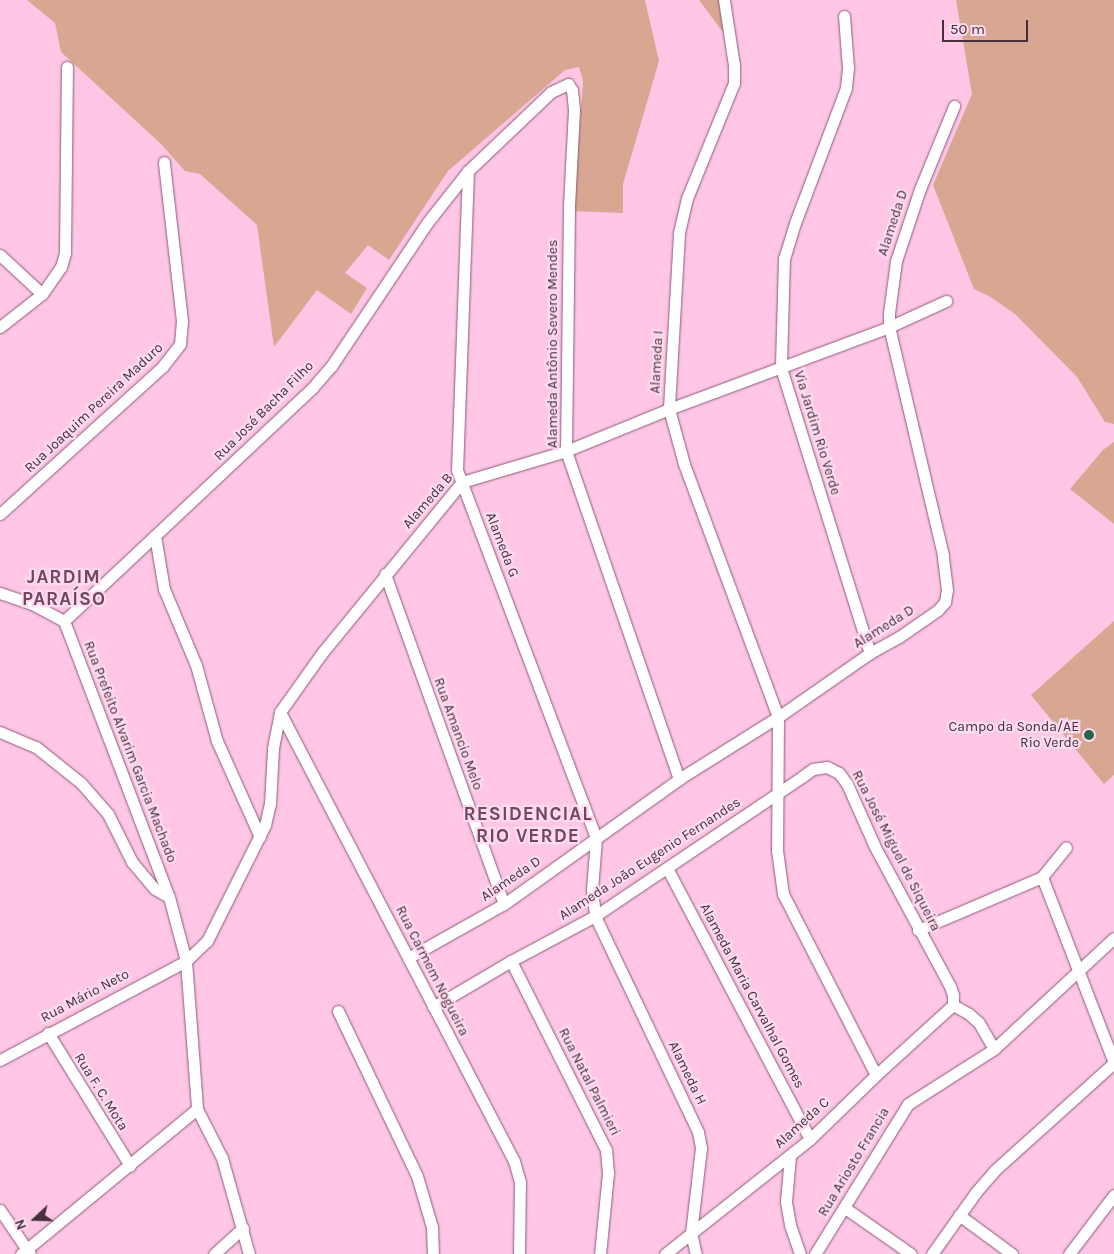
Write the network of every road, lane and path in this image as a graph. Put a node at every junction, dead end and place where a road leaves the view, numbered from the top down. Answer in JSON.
{"nodes":[{"id":1,"x":724,"y":0,"type":"edge"},
{"id":2,"x":844,"y":16,"type":"dead end"},
{"id":3,"x":67,"y":67,"type":"dead end"},
{"id":4,"x":534,"y":106,"type":"joint"},
{"id":5,"x":954,"y":106,"type":"dead end"},
{"id":6,"x":164,"y":162,"type":"dead end"},
{"id":7,"x":468,"y":171,"type":"junction"},
{"id":8,"x":0,"y":255,"type":"edge"},
{"id":9,"x":42,"y":294,"type":"junction"},
{"id":10,"x":946,"y":301,"type":"dead end"},
{"id":11,"x":0,"y":327,"type":"edge"},
{"id":12,"x":889,"y":327,"type":"junction"},
{"id":13,"x":781,"y":368,"type":"junction"},
{"id":14,"x":670,"y":409,"type":"junction"},
{"id":15,"x":566,"y":451,"type":"junction"},
{"id":16,"x":462,"y":482,"type":"junction"},
{"id":17,"x":0,"y":514,"type":"edge"},
{"id":18,"x":155,"y":536,"type":"junction"},
{"id":19,"x":385,"y":574,"type":"junction"},
{"id":20,"x":0,"y":593,"type":"edge"},
{"id":21,"x":64,"y":621,"type":"junction"},
{"id":22,"x":870,"y":653,"type":"junction"},
{"id":23,"x":280,"y":712,"type":"junction"},
{"id":24,"x":778,"y":717,"type":"junction"},
{"id":25,"x":0,"y":732,"type":"edge"},
{"id":26,"x":803,"y":776,"type":"joint"},
{"id":27,"x":679,"y":779,"type":"junction"},
{"id":28,"x":778,"y":793,"type":"junction"},
{"id":29,"x":260,"y":837,"type":"junction"},
{"id":30,"x":596,"y":838,"type":"junction"},
{"id":31,"x":1066,"y":846,"type":"dead end"},
{"id":32,"x":666,"y":868,"type":"junction"},
{"id":33,"x":1042,"y":877,"type":"junction"},
{"id":34,"x":169,"y":896,"type":"junction"},
{"id":35,"x":504,"y":904,"type":"junction"},
{"id":36,"x":595,"y":916,"type":"junction"},
{"id":37,"x":918,"y":930,"type":"junction"},
{"id":38,"x":1113,"y":939,"type":"edge"},
{"id":39,"x":408,"y":958,"type":"junction"},
{"id":40,"x":186,"y":961,"type":"junction"},
{"id":41,"x":511,"y":961,"type":"junction"},
{"id":42,"x":1080,"y":971,"type":"junction"},
{"id":43,"x":953,"y":1005,"type":"junction"},
{"id":44,"x":433,"y":1007,"type":"junction"},
{"id":45,"x":338,"y":1011,"type":"dead end"},
{"id":46,"x":48,"y":1033,"type":"junction"},
{"id":47,"x":994,"y":1049,"type":"junction"},
{"id":48,"x":0,"y":1060,"type":"edge"},
{"id":49,"x":1114,"y":1063,"type":"edge"},
{"id":50,"x":876,"y":1075,"type":"junction"},
{"id":51,"x":197,"y":1109,"type":"junction"},
{"id":52,"x":810,"y":1139,"type":"junction"},
{"id":53,"x":790,"y":1156,"type":"junction"},
{"id":54,"x":130,"y":1166,"type":"junction"},
{"id":55,"x":1114,"y":1194,"type":"edge"},
{"id":56,"x":845,"y":1208,"type":"junction"},
{"id":57,"x":0,"y":1210,"type":"edge"},
{"id":58,"x":959,"y":1215,"type":"junction"},
{"id":59,"x":243,"y":1228,"type":"junction"},
{"id":60,"x":690,"y":1232,"type":"junction"},
{"id":61,"x":26,"y":1252,"type":"edge"},
{"id":62,"x":214,"y":1254,"type":"edge"},
{"id":63,"x":249,"y":1254,"type":"edge"},
{"id":64,"x":433,"y":1254,"type":"edge"},
{"id":65,"x":519,"y":1254,"type":"edge"},
{"id":66,"x":600,"y":1254,"type":"edge"},
{"id":67,"x":665,"y":1254,"type":"edge"},
{"id":68,"x":696,"y":1254,"type":"edge"},
{"id":69,"x":800,"y":1254,"type":"edge"},
{"id":70,"x":815,"y":1254,"type":"edge"},
{"id":71,"x":911,"y":1254,"type":"edge"},
{"id":72,"x":932,"y":1254,"type":"edge"},
{"id":73,"x":1012,"y":1254,"type":"edge"},
{"id":74,"x":1069,"y":1254,"type":"edge"}],
"edges":[{"from":1,"to":14,"type":"street","name":"Alameda I"},
{"from":2,"to":13,"type":"street","name":"Via Jardim Rio Verde"},
{"from":3,"to":9,"type":"street"},
{"from":4,"to":7,"type":"street","name":"Rua José Bacha Filho"},
{"from":4,"to":15,"type":"street","name":"Alameda Antônio Severo Mendes"},
{"from":5,"to":12,"type":"street","name":"Alameda D"},
{"from":6,"to":17,"type":"street","name":"Rua Joaquim Pereira Maduro"},
{"from":7,"to":16,"type":"street","name":"Alameda G"},
{"from":7,"to":18,"type":"street","name":"Rua José Bacha Filho"},
{"from":8,"to":9,"type":"street"},
{"from":9,"to":11,"type":"street"},
{"from":10,"to":12,"type":"street","name":"Alameda B"},
{"from":12,"to":13,"type":"street","name":"Alameda B"},
{"from":12,"to":22,"type":"street","name":"Alameda D"},
{"from":13,"to":14,"type":"street","name":"Alameda B"},
{"from":13,"to":22,"type":"street","name":"Via Jardim Rio Verde"},
{"from":14,"to":15,"type":"street","name":"Alameda B"},
{"from":14,"to":24,"type":"street","name":"Alameda I"},
{"from":15,"to":16,"type":"street","name":"Alameda B"},
{"from":15,"to":27,"type":"street","name":"Alameda Antônio Severo Mendes"},
{"from":16,"to":19,"type":"street","name":"Alameda B"},
{"from":16,"to":30,"type":"street","name":"Alameda G"},
{"from":18,"to":21,"type":"street","name":"Rua José Bacha Filho"},
{"from":18,"to":29,"type":"street"},
{"from":19,"to":23,"type":"street","name":"Alameda B"},
{"from":19,"to":35,"type":"street","name":"Rua Amancio Melo"},
{"from":20,"to":21,"type":"street"},
{"from":21,"to":34,"type":"street","name":"Rua Prefeito Alvarim Garcia Machado"},
{"from":22,"to":24,"type":"street","name":"Alameda D"},
{"from":23,"to":29,"type":"street","name":"Rua Mário Neto"},
{"from":23,"to":39,"type":"street","name":"Rua Carmem Nogueira"},
{"from":24,"to":27,"type":"street","name":"Alameda D"},
{"from":24,"to":28,"type":"street"},
{"from":25,"to":34,"type":"street"},
{"from":26,"to":28,"type":"street","name":"Alameda João Eugenio Fernandes"},
{"from":26,"to":37,"type":"street","name":"Rua José Miguel de Siqueira"},
{"from":27,"to":30,"type":"street","name":"Alameda D"},
{"from":28,"to":32,"type":"street","name":"Alameda João Eugenio Fernandes"},
{"from":28,"to":50,"type":"street"},
{"from":29,"to":40,"type":"street","name":"Rua Mário Neto"},
{"from":30,"to":35,"type":"street","name":"Alameda D"},
{"from":30,"to":36,"type":"street","name":"Alameda G"},
{"from":31,"to":33,"type":"street"},
{"from":32,"to":36,"type":"street","name":"Alameda João Eugenio Fernandes"},
{"from":32,"to":52,"type":"street","name":"Alameda Maria Carvalhal Gomes"},
{"from":33,"to":37,"type":"street"},
{"from":33,"to":42,"type":"street"},
{"from":34,"to":40,"type":"street","name":"Rua Prefeito Alvarim Garcia Machado"},
{"from":35,"to":39,"type":"street","name":"Alameda D"},
{"from":36,"to":41,"type":"street","name":"Alameda João Eugenio Fernandes"},
{"from":36,"to":60,"type":"street","name":"Alameda H"},
{"from":37,"to":43,"type":"street","name":"Rua José Miguel de Siqueira"},
{"from":38,"to":42,"type":"street","name":"Rua Ariosto Francia"},
{"from":39,"to":44,"type":"street","name":"Rua Carmem Nogueira"},
{"from":40,"to":46,"type":"street","name":"Rua Mário Neto"},
{"from":40,"to":51,"type":"street","name":"Rua Prefeito Alvarim Garcia Machado"},
{"from":41,"to":44,"type":"street","name":"Alameda João Eugenio Fernandes"},
{"from":41,"to":66,"type":"street","name":"Rua Natal Palmieri"},
{"from":42,"to":47,"type":"street","name":"Rua Ariosto Francia"},
{"from":42,"to":49,"type":"street"},
{"from":43,"to":47,"type":"street"},
{"from":43,"to":50,"type":"street","name":"Alameda C"},
{"from":44,"to":65,"type":"street","name":"Rua Carmem Nogueira"},
{"from":45,"to":64,"type":"street"},
{"from":46,"to":48,"type":"street","name":"Rua Mário Neto"},
{"from":46,"to":54,"type":"street","name":"Rua F. C. Mota"},
{"from":47,"to":56,"type":"street","name":"Rua Ariosto Francia"},
{"from":49,"to":58,"type":"street"},
{"from":50,"to":52,"type":"street","name":"Alameda C"},
{"from":51,"to":54,"type":"street"},
{"from":51,"to":59,"type":"street"},
{"from":52,"to":53,"type":"street","name":"Alameda C"},
{"from":53,"to":60,"type":"street","name":"Alameda C"},
{"from":53,"to":69,"type":"street"},
{"from":54,"to":61,"type":"street"},
{"from":55,"to":74,"type":"street"},
{"from":56,"to":70,"type":"street","name":"Rua Ariosto Francia"},
{"from":56,"to":71,"type":"street"},
{"from":57,"to":61,"type":"street"},
{"from":58,"to":72,"type":"street"},
{"from":58,"to":73,"type":"street"},
{"from":59,"to":62,"type":"street"},
{"from":59,"to":63,"type":"street"},
{"from":60,"to":67,"type":"street","name":"Alameda C"},
{"from":60,"to":68,"type":"street","name":"Alameda H"}]}
